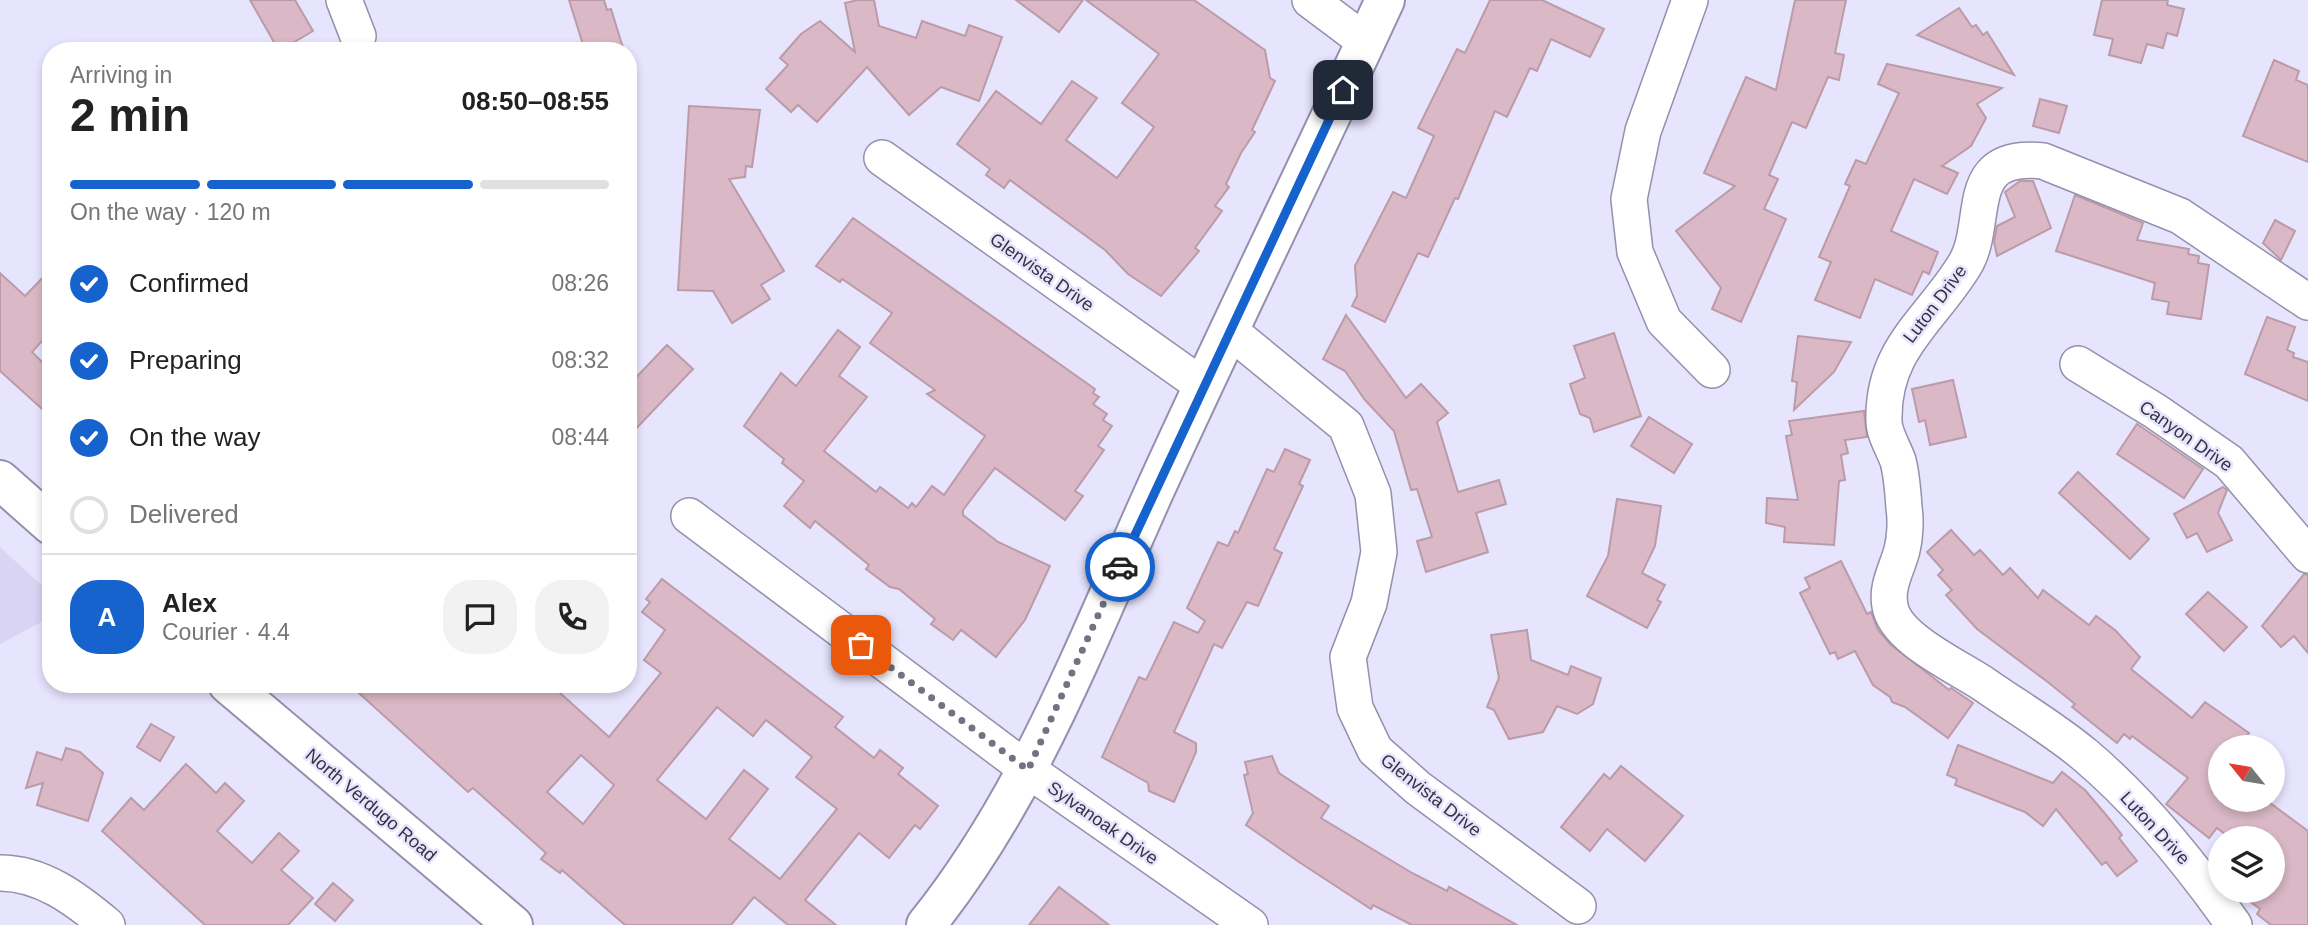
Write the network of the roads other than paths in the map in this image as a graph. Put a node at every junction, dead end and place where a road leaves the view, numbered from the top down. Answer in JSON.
{"nodes":[{"id":1,"x":344,"y":0,"type":"edge"},
{"id":2,"x":1310,"y":0,"type":"edge"},
{"id":3,"x":1385,"y":0,"type":"edge"},
{"id":4,"x":1690,"y":0,"type":"edge"},
{"id":5,"x":358,"y":36,"type":"dead end"},
{"id":6,"x":1366,"y":41,"type":"junction"},
{"id":7,"x":882,"y":158,"type":"dead end"},
{"id":8,"x":2308,"y":302,"type":"edge"},
{"id":9,"x":1230,"y":331,"type":"junction"},
{"id":10,"x":2078,"y":365,"type":"dead end"},
{"id":11,"x":1712,"y":370,"type":"dead end"},
{"id":12,"x":1203,"y":386,"type":"junction"},
{"id":13,"x":0,"y":480,"type":"edge"},
{"id":14,"x":689,"y":516,"type":"dead end"},
{"id":15,"x":42,"y":517,"type":"edge"},
{"id":16,"x":2308,"y":555,"type":"edge"},
{"id":17,"x":239,"y":693,"type":"edge"},
{"id":18,"x":1028,"y":770,"type":"junction"},
{"id":19,"x":0,"y":873,"type":"edge"},
{"id":20,"x":1578,"y":906,"type":"dead end"},
{"id":21,"x":107,"y":925,"type":"edge"},
{"id":22,"x":513,"y":925,"type":"edge"},
{"id":23,"x":926,"y":925,"type":"edge"},
{"id":24,"x":1250,"y":925,"type":"edge"},
{"id":25,"x":2234,"y":925,"type":"edge"}],
"edges":[{"from":1,"to":5,"type":"street"},
{"from":2,"to":6,"type":"street"},
{"from":3,"to":6,"type":"street"},
{"from":4,"to":11,"type":"street"},
{"from":6,"to":9,"type":"street"},
{"from":7,"to":12,"type":"street","name":"Glenvista Drive"},
{"from":8,"to":25,"type":"street","name":"Luton Drive"},
{"from":9,"to":12,"type":"street"},
{"from":9,"to":20,"type":"street","name":"Glenvista Drive"},
{"from":10,"to":16,"type":"street","name":"Canyon Drive"},
{"from":12,"to":18,"type":"street"},
{"from":13,"to":15,"type":"street"},
{"from":14,"to":18,"type":"street","name":"Sylvanoak Drive"},
{"from":17,"to":22,"type":"street","name":"North Verdugo Road"},
{"from":18,"to":23,"type":"street"},
{"from":18,"to":24,"type":"street","name":"Sylvanoak Drive"},
{"from":19,"to":21,"type":"street"}]}
